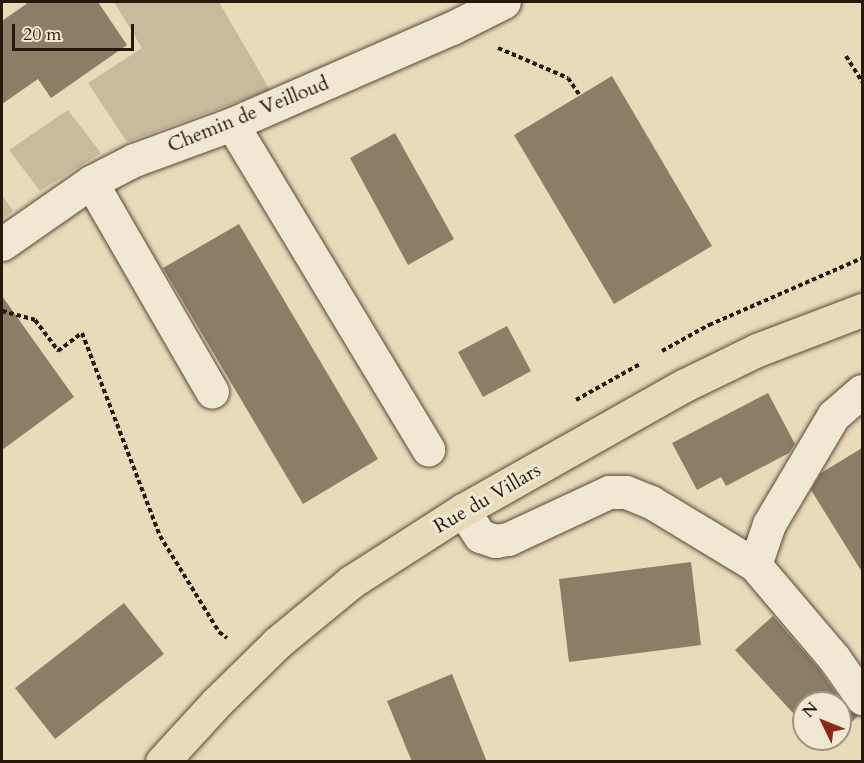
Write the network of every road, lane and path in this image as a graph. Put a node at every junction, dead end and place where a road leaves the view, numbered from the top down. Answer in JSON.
{"nodes":[{"id":1,"x":504,"y":2,"type":"edge"},
{"id":2,"x":496,"y":47,"type":"dead end"},
{"id":3,"x":846,"y":57,"type":"dead end"},
{"id":4,"x":862,"y":82,"type":"edge"},
{"id":5,"x":580,"y":96,"type":"dead end"},
{"id":6,"x":232,"y":124,"type":"junction"},
{"id":7,"x":91,"y":182,"type":"junction"},
{"id":8,"x":2,"y":244,"type":"edge"},
{"id":9,"x":862,"y":310,"type":"edge"},
{"id":10,"x":2,"y":311,"type":"edge"},
{"id":11,"x":212,"y":392,"type":"dead end"},
{"id":12,"x":862,"y":392,"type":"edge"},
{"id":13,"x":428,"y":449,"type":"dead end"},
{"id":14,"x":463,"y":510,"type":"junction"},
{"id":15,"x":755,"y":565,"type":"junction"},
{"id":16,"x":235,"y":644,"type":"dead end"},
{"id":17,"x":862,"y":698,"type":"edge"},
{"id":18,"x":162,"y":762,"type":"edge"}],
"edges":[{"from":1,"to":6,"type":"street","name":"Chemin de Veilloud"},
{"from":2,"to":5,"type":"path"},
{"from":3,"to":4,"type":"path"},
{"from":6,"to":7,"type":"street","name":"Chemin de Veilloud"},
{"from":6,"to":13,"type":"street"},
{"from":7,"to":8,"type":"street","name":"Chemin de Veilloud"},
{"from":7,"to":11,"type":"street"},
{"from":9,"to":14,"type":"main road","name":"Rue du Villars"},
{"from":10,"to":16,"type":"path"},
{"from":12,"to":15,"type":"street"},
{"from":14,"to":15,"type":"street"},
{"from":14,"to":18,"type":"main road","name":"Rue du Villars"},
{"from":15,"to":17,"type":"street"}]}
